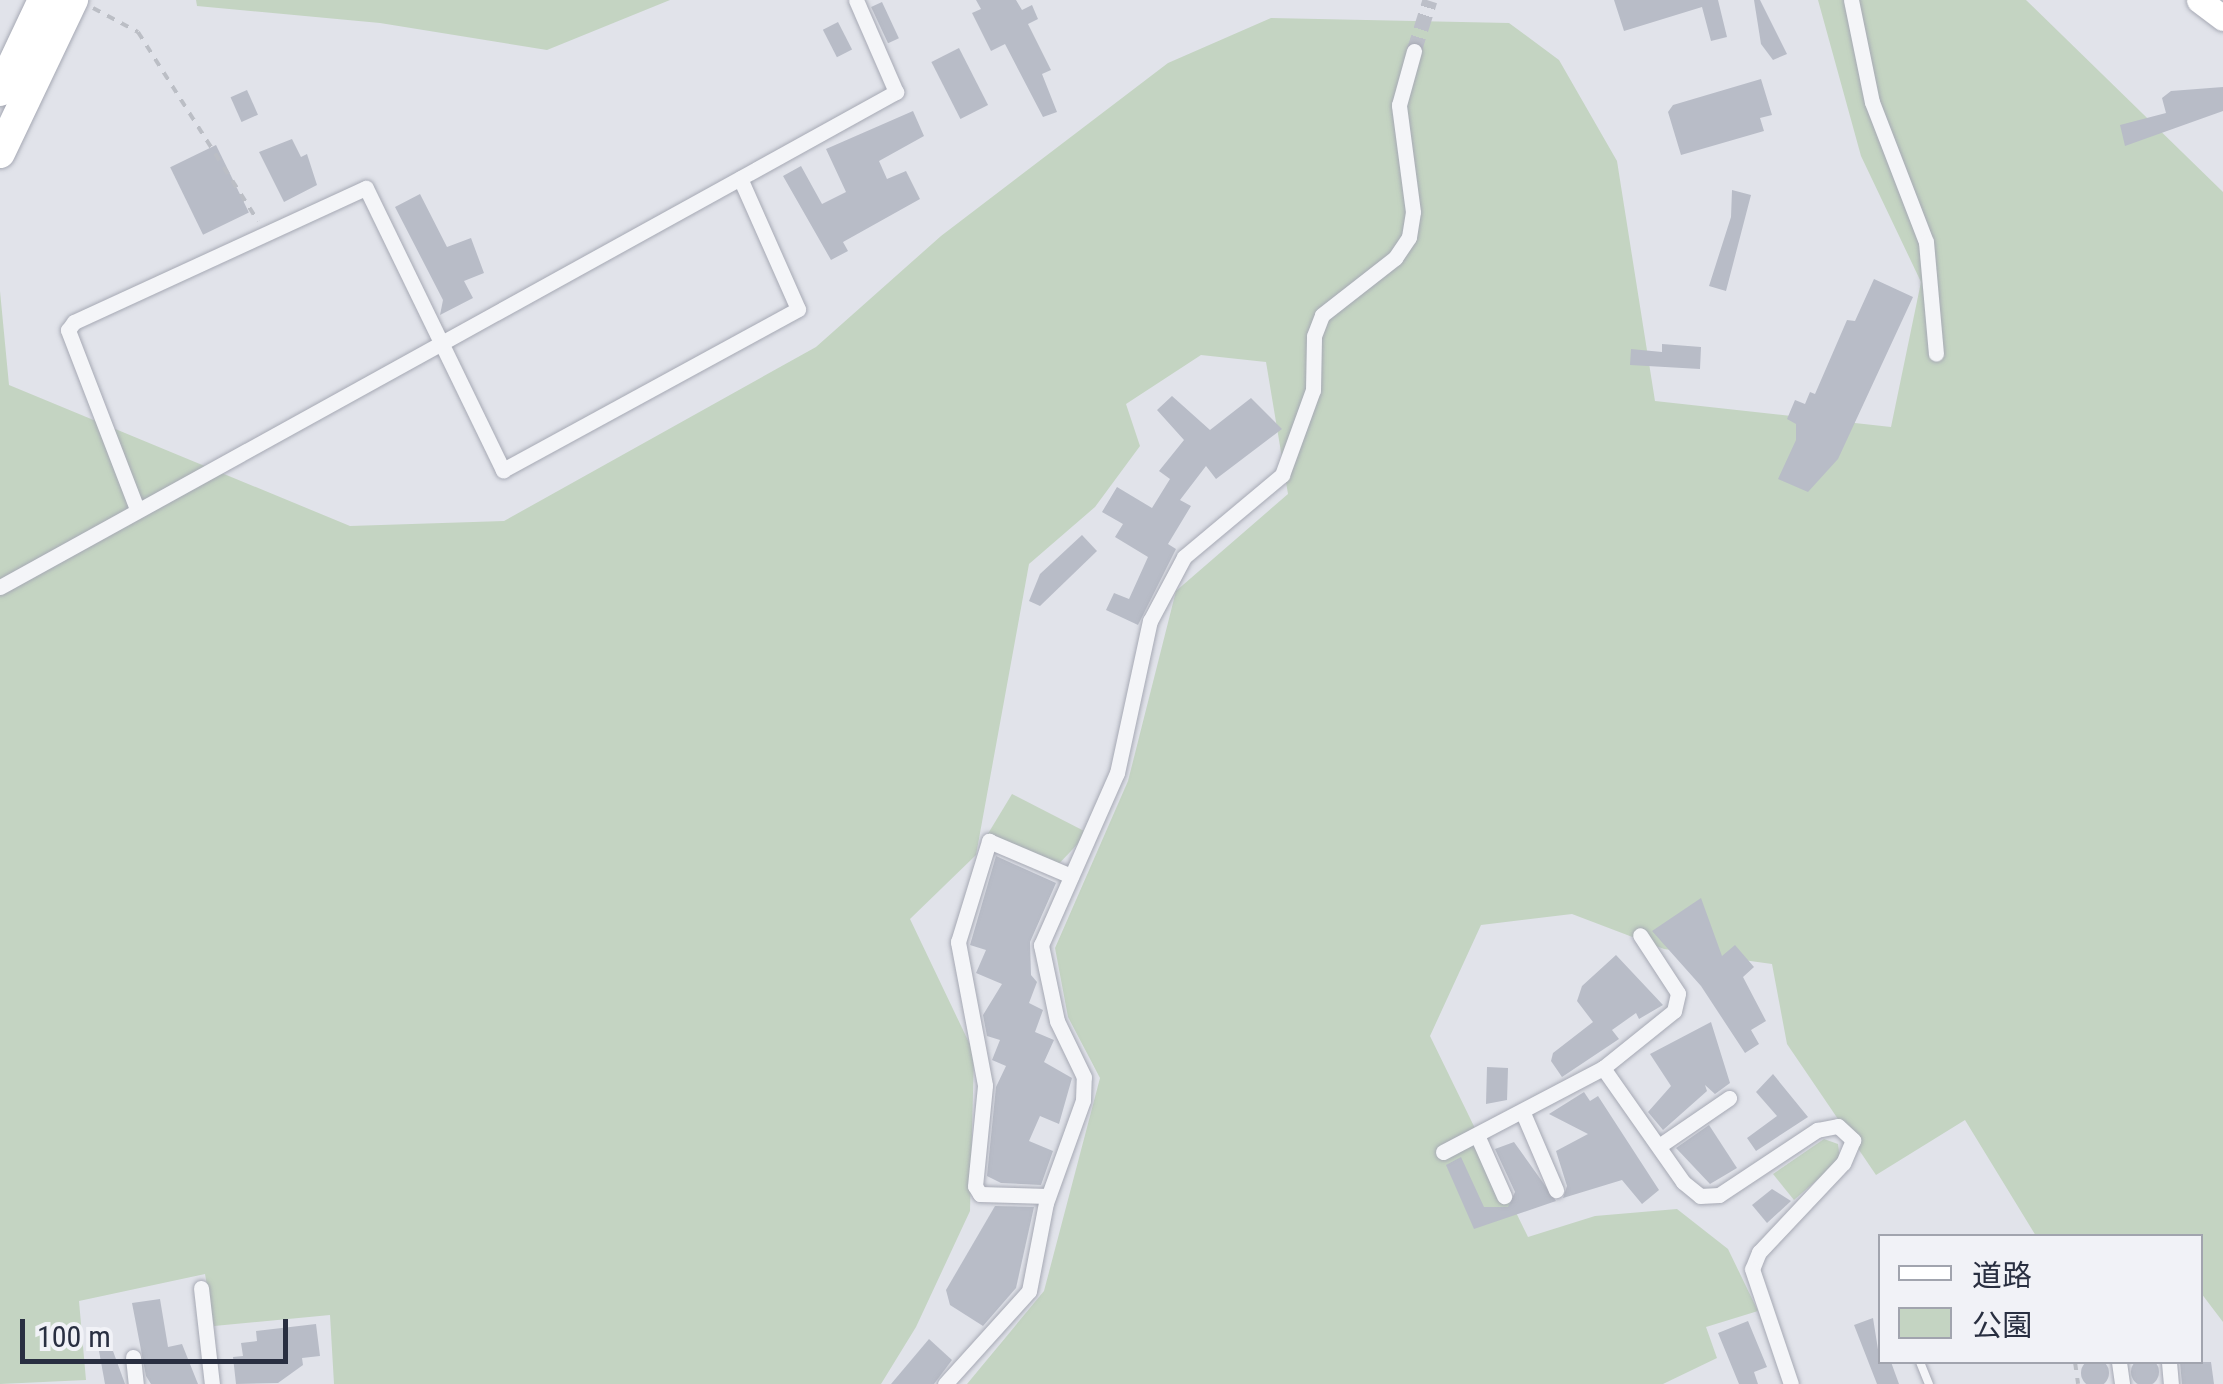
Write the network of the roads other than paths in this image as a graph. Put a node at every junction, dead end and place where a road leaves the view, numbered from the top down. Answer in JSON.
{"nodes":[{"id":1,"x":42,"y":0,"type":"edge"},
{"id":2,"x":76,"y":0,"type":"edge"},
{"id":3,"x":856,"y":0,"type":"edge"},
{"id":4,"x":1851,"y":0,"type":"edge"},
{"id":5,"x":2199,"y":0,"type":"edge"},
{"id":6,"x":2223,"y":18,"type":"edge"},
{"id":7,"x":1414,"y":51,"type":"tunnel mouth"},
{"id":8,"x":0,"y":91,"type":"edge"},
{"id":9,"x":0,"y":153,"type":"edge"},
{"id":10,"x":740,"y":178,"type":"junction"},
{"id":11,"x":442,"y":341,"type":"junction"},
{"id":12,"x":1936,"y":354,"type":"dead end"},
{"id":13,"x":137,"y":509,"type":"junction"},
{"id":14,"x":0,"y":587,"type":"edge"},
{"id":15,"x":1071,"y":876,"type":"junction"},
{"id":16,"x":1640,"y":935,"type":"dead end"},
{"id":17,"x":1603,"y":1068,"type":"junction"},
{"id":18,"x":1729,"y":1098,"type":"dead end"},
{"id":19,"x":1523,"y":1113,"type":"junction"},
{"id":20,"x":1478,"y":1135,"type":"junction"},
{"id":21,"x":1659,"y":1146,"type":"junction"},
{"id":22,"x":1443,"y":1152,"type":"dead end"},
{"id":23,"x":1556,"y":1190,"type":"dead end"},
{"id":24,"x":1048,"y":1196,"type":"junction"},
{"id":25,"x":1504,"y":1196,"type":"dead end"},
{"id":26,"x":201,"y":1288,"type":"dead end"},
{"id":27,"x":132,"y":1357,"type":"dead end"},
{"id":28,"x":136,"y":1384,"type":"edge"},
{"id":29,"x":212,"y":1384,"type":"edge"},
{"id":30,"x":945,"y":1384,"type":"edge"},
{"id":31,"x":1791,"y":1384,"type":"edge"}],
"edges":[{"from":1,"to":8,"type":"highway"},
{"from":2,"to":9,"type":"highway"},
{"from":3,"to":10,"type":"street"},
{"from":4,"to":12,"type":"street"},
{"from":5,"to":6,"type":"main road"},
{"from":7,"to":15,"type":"street"},
{"from":10,"to":11,"type":"street"},
{"from":10,"to":11,"type":"street"},
{"from":11,"to":13,"type":"street"},
{"from":11,"to":13,"type":"street"},
{"from":13,"to":14,"type":"street"},
{"from":15,"to":24,"type":"street"},
{"from":15,"to":24,"type":"street"},
{"from":16,"to":17,"type":"street"},
{"from":17,"to":19,"type":"street"},
{"from":17,"to":21,"type":"street"},
{"from":18,"to":21,"type":"street"},
{"from":19,"to":20,"type":"street"},
{"from":19,"to":23,"type":"street"},
{"from":20,"to":22,"type":"street"},
{"from":20,"to":25,"type":"street"},
{"from":21,"to":31,"type":"street"},
{"from":24,"to":30,"type":"street"},
{"from":26,"to":29,"type":"street"},
{"from":27,"to":28,"type":"street"}]}
